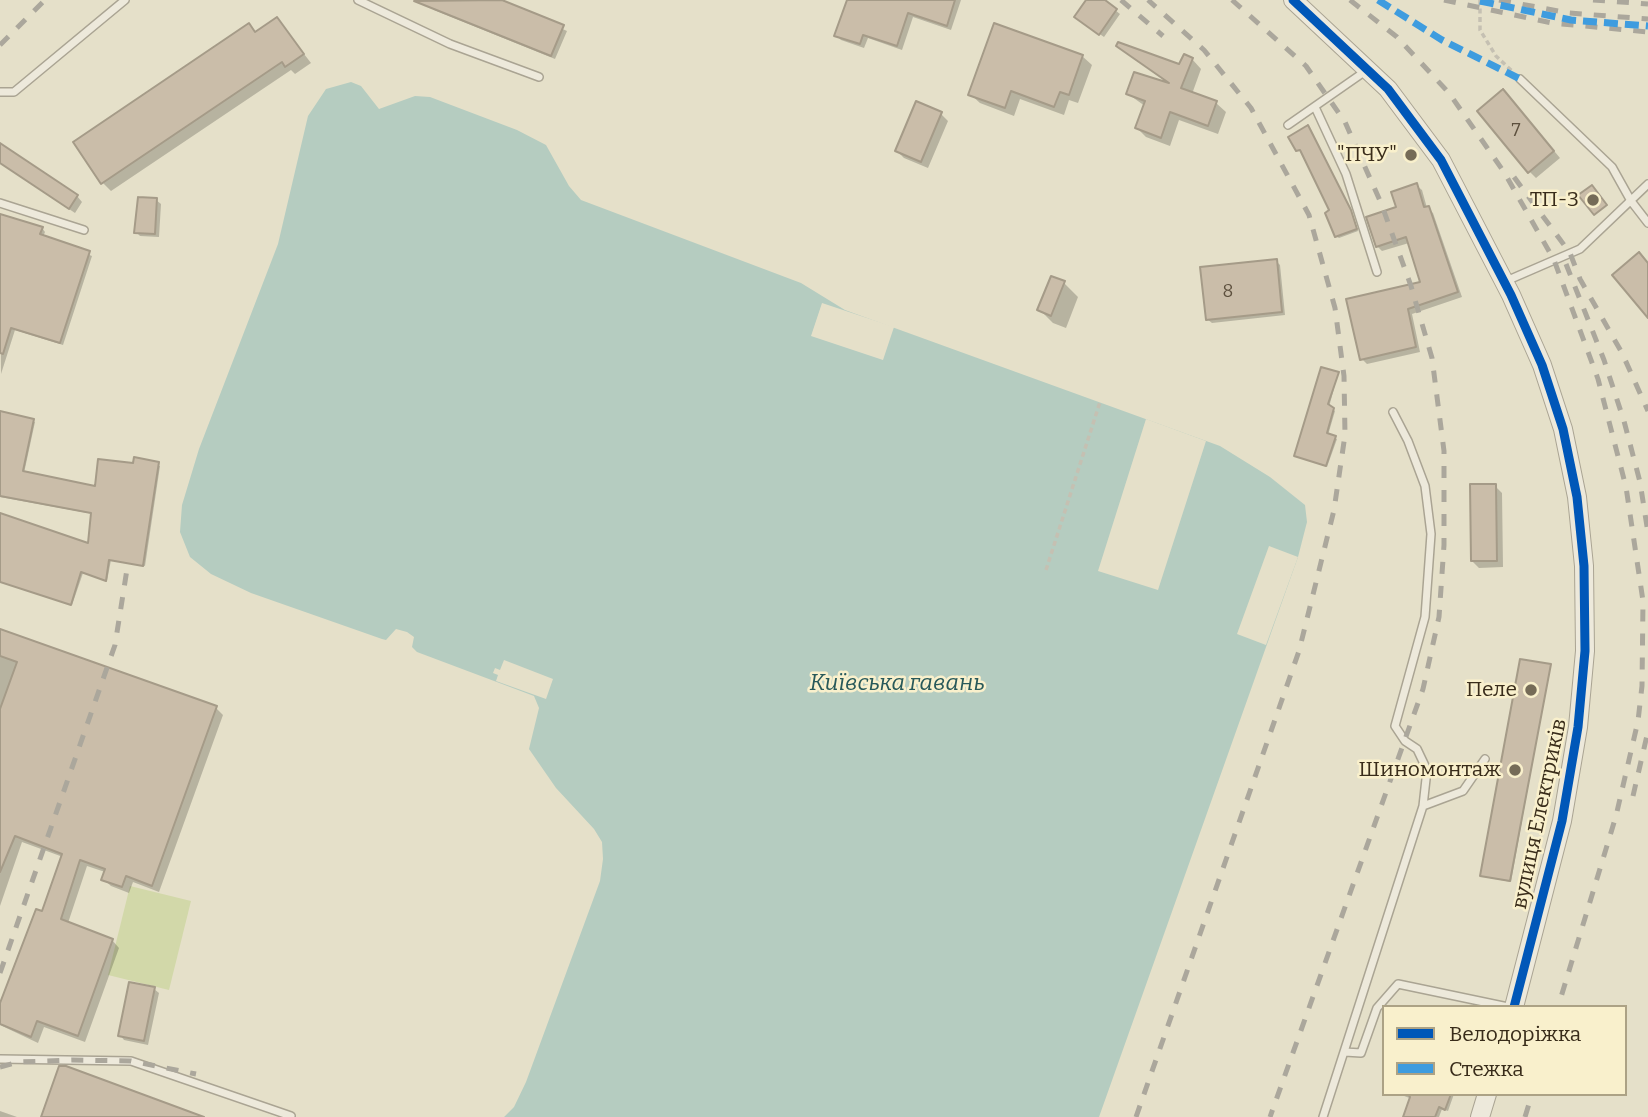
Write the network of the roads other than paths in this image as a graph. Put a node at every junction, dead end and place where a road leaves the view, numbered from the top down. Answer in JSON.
{"nodes":[{"id":1,"x":125,"y":0,"type":"edge"},
{"id":2,"x":358,"y":0,"type":"edge"},
{"id":3,"x":1293,"y":0,"type":"edge"},
{"id":4,"x":1368,"y":70,"type":"junction"},
{"id":5,"x":540,"y":77,"type":"dead end"},
{"id":6,"x":1520,"y":79,"type":"road end"},
{"id":7,"x":0,"y":92,"type":"edge"},
{"id":8,"x":1315,"y":107,"type":"junction"},
{"id":9,"x":1288,"y":125,"type":"dead end"},
{"id":10,"x":1648,"y":184,"type":"edge"},
{"id":11,"x":1631,"y":201,"type":"junction"},
{"id":12,"x":0,"y":203,"type":"edge"},
{"id":13,"x":1648,"y":223,"type":"edge"},
{"id":14,"x":84,"y":230,"type":"dead end"},
{"id":15,"x":1377,"y":272,"type":"dead end"},
{"id":16,"x":1505,"y":281,"type":"junction"},
{"id":17,"x":1393,"y":412,"type":"dead end"},
{"id":18,"x":1485,"y":759,"type":"dead end"},
{"id":19,"x":1423,"y":806,"type":"junction"},
{"id":20,"x":1498,"y":1005,"type":"edge"},
{"id":21,"x":1515,"y":1005,"type":"edge"},
{"id":22,"x":1345,"y":1052,"type":"junction"},
{"id":23,"x":0,"y":1059,"type":"edge"},
{"id":24,"x":1486,"y":1096,"type":"edge"},
{"id":25,"x":291,"y":1116,"type":"edge"},
{"id":26,"x":1323,"y":1117,"type":"edge"},
{"id":27,"x":1480,"y":1117,"type":"edge"}],
"edges":[{"from":1,"to":7,"type":"lane"},
{"from":2,"to":5,"type":"lane"},
{"from":3,"to":4,"type":"street","name":"вулиця Електриків"},
{"from":4,"to":8,"type":"lane"},
{"from":4,"to":16,"type":"street","name":"вулиця Електриків"},
{"from":6,"to":11,"type":"lane"},
{"from":8,"to":9,"type":"lane"},
{"from":8,"to":15,"type":"lane"},
{"from":10,"to":11,"type":"lane"},
{"from":11,"to":13,"type":"lane"},
{"from":11,"to":16,"type":"lane"},
{"from":12,"to":14,"type":"lane"},
{"from":16,"to":21,"type":"street","name":"вулиця Електриків"},
{"from":17,"to":19,"type":"lane"},
{"from":18,"to":19,"type":"lane"},
{"from":19,"to":22,"type":"lane"},
{"from":20,"to":22,"type":"lane"},
{"from":22,"to":26,"type":"lane"},
{"from":23,"to":25,"type":"lane"},
{"from":24,"to":27,"type":"street"}]}
